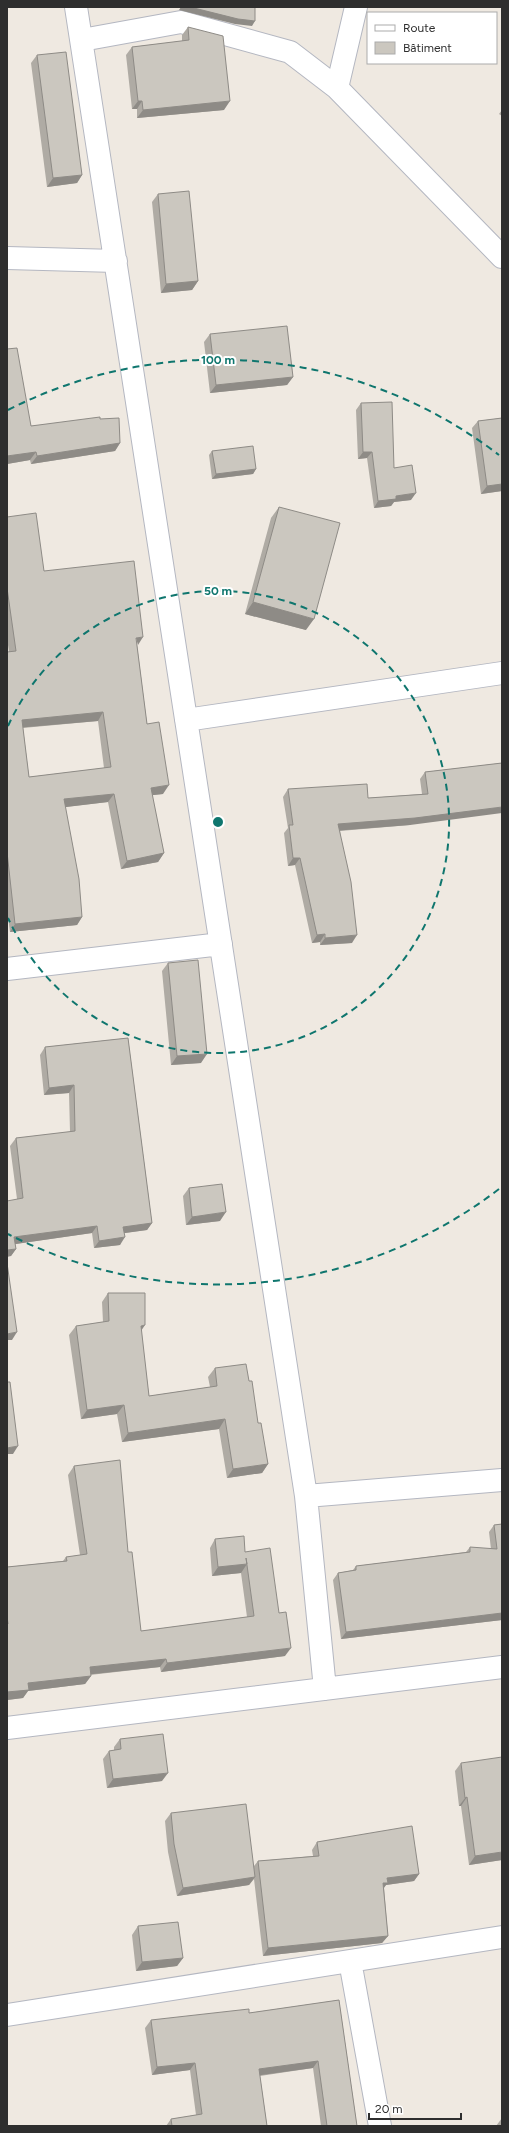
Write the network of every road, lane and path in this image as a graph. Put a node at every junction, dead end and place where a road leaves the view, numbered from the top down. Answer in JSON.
{"nodes":[{"id":1,"x":76,"y":7,"type":"edge"},
{"id":2,"x":356,"y":7,"type":"edge"},
{"id":3,"x":82,"y":40,"type":"junction"},
{"id":4,"x":337,"y":88,"type":"junction"},
{"id":5,"x":502,"y":257,"type":"edge"},
{"id":6,"x":7,"y":258,"type":"edge"},
{"id":7,"x":116,"y":262,"type":"junction"},
{"id":8,"x":502,"y":673,"type":"edge"},
{"id":9,"x":186,"y":720,"type":"junction"},
{"id":10,"x":220,"y":944,"type":"junction"},
{"id":11,"x":7,"y":969,"type":"edge"},
{"id":12,"x":502,"y":1480,"type":"edge"},
{"id":13,"x":306,"y":1496,"type":"junction"},
{"id":14,"x":502,"y":1667,"type":"edge"},
{"id":15,"x":325,"y":1689,"type":"junction"},
{"id":16,"x":7,"y":1728,"type":"edge"},
{"id":17,"x":502,"y":1937,"type":"edge"},
{"id":18,"x":350,"y":1961,"type":"junction"},
{"id":19,"x":7,"y":2015,"type":"edge"},
{"id":20,"x":380,"y":2126,"type":"edge"}],
"edges":[{"from":1,"to":3,"type":"street"},
{"from":2,"to":4,"type":"street"},
{"from":3,"to":4,"type":"street"},
{"from":3,"to":7,"type":"street"},
{"from":4,"to":5,"type":"street"},
{"from":6,"to":7,"type":"street"},
{"from":7,"to":9,"type":"street"},
{"from":8,"to":9,"type":"street"},
{"from":9,"to":10,"type":"street"},
{"from":10,"to":11,"type":"street"},
{"from":10,"to":13,"type":"street"},
{"from":12,"to":13,"type":"street"},
{"from":13,"to":15,"type":"street"},
{"from":14,"to":15,"type":"street"},
{"from":15,"to":16,"type":"street"},
{"from":17,"to":18,"type":"street"},
{"from":18,"to":19,"type":"street"},
{"from":18,"to":20,"type":"street"}]}
